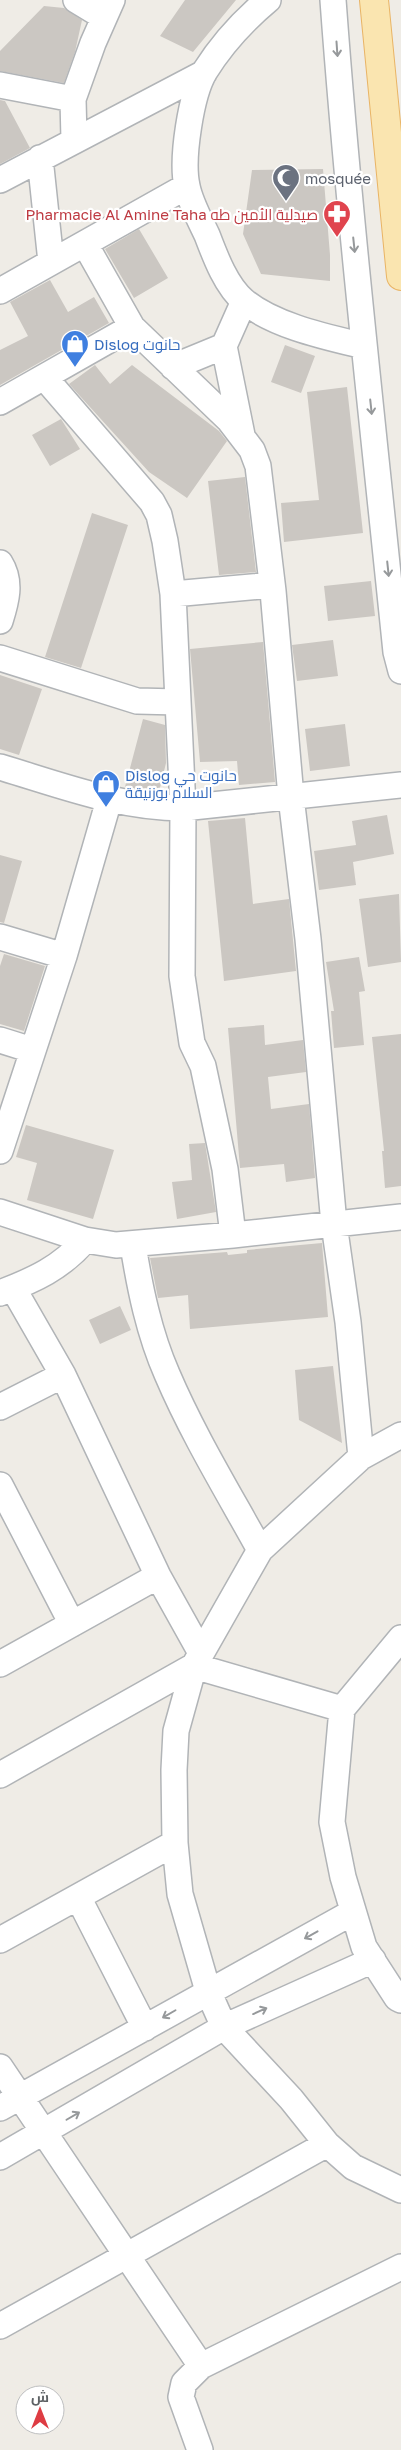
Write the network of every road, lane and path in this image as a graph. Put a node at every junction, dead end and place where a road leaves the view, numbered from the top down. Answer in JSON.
{"nodes":[{"id":1,"x":76,"y":0,"type":"edge"},
{"id":2,"x":268,"y":0,"type":"edge"},
{"id":3,"x":333,"y":0,"type":"edge"},
{"id":4,"x":374,"y":0,"type":"edge"},
{"id":5,"x":108,"y":9,"type":"edge"},
{"id":6,"x":204,"y":73,"type":"junction"},
{"id":7,"x":0,"y":85,"type":"edge"},
{"id":8,"x":73,"y":99,"type":"junction"},
{"id":9,"x":394,"y":123,"type":"edge"},
{"id":10,"x":74,"y":140,"type":"junction"},
{"id":11,"x":40,"y":158,"type":"junction"},
{"id":12,"x":0,"y":180,"type":"edge"},
{"id":13,"x":187,"y":186,"type":"junction"},
{"id":14,"x":85,"y":244,"type":"junction"},
{"id":15,"x":52,"y":262,"type":"junction"},
{"id":16,"x":401,"y":276,"type":"edge"},
{"id":17,"x":0,"y":291,"type":"edge"},
{"id":18,"x":244,"y":301,"type":"junction"},
{"id":19,"x":132,"y":327,"type":"junction"},
{"id":20,"x":224,"y":346,"type":"junction"},
{"id":21,"x":364,"y":346,"type":"junction"},
{"id":22,"x":173,"y":367,"type":"junction"},
{"id":23,"x":45,"y":378,"type":"junction"},
{"id":24,"x":0,"y":402,"type":"edge"},
{"id":25,"x":242,"y":435,"type":"junction"},
{"id":26,"x":0,"y":563,"type":"edge"},
{"id":27,"x":272,"y":585,"type":"junction"},
{"id":28,"x":173,"y":594,"type":"junction"},
{"id":29,"x":0,"y":621,"type":"edge"},
{"id":30,"x":0,"y":658,"type":"edge"},
{"id":31,"x":401,"y":671,"type":"edge"},
{"id":32,"x":178,"y":702,"type":"junction"},
{"id":33,"x":0,"y":767,"type":"edge"},
{"id":34,"x":401,"y":785,"type":"edge"},
{"id":35,"x":291,"y":797,"type":"junction"},
{"id":36,"x":109,"y":800,"type":"junction"},
{"id":37,"x":183,"y":808,"type":"junction"},
{"id":38,"x":0,"y":937,"type":"edge"},
{"id":39,"x":64,"y":956,"type":"junction"},
{"id":40,"x":0,"y":1040,"type":"edge"},
{"id":41,"x":32,"y":1050,"type":"junction"},
{"id":42,"x":0,"y":1151,"type":"edge"},
{"id":43,"x":0,"y":1212,"type":"edge"},
{"id":44,"x":401,"y":1217,"type":"edge"},
{"id":45,"x":334,"y":1224,"type":"junction"},
{"id":46,"x":233,"y":1235,"type":"junction"},
{"id":47,"x":85,"y":1240,"type":"junction"},
{"id":48,"x":133,"y":1245,"type":"junction"},
{"id":49,"x":6,"y":1291,"type":"edge"},
{"id":50,"x":63,"y":1375,"type":"junction"},
{"id":51,"x":0,"y":1407,"type":"edge"},
{"id":52,"x":401,"y":1435,"type":"edge"},
{"id":53,"x":361,"y":1457,"type":"junction"},
{"id":54,"x":0,"y":1485,"type":"edge"},
{"id":55,"x":10,"y":1529,"type":"edge"},
{"id":56,"x":260,"y":1550,"type":"junction"},
{"id":57,"x":158,"y":1576,"type":"junction"},
{"id":58,"x":72,"y":1624,"type":"junction"},
{"id":59,"x":401,"y":1638,"type":"edge"},
{"id":60,"x":198,"y":1659,"type":"junction"},
{"id":61,"x":0,"y":1664,"type":"edge"},
{"id":62,"x":342,"y":1709,"type":"junction"},
{"id":63,"x":0,"y":1775,"type":"edge"},
{"id":64,"x":175,"y":1843,"type":"junction"},
{"id":65,"x":78,"y":1897,"type":"junction"},
{"id":66,"x":354,"y":1912,"type":"junction"},
{"id":67,"x":0,"y":1940,"type":"edge"},
{"id":68,"x":372,"y":1960,"type":"junction"},
{"id":69,"x":208,"y":1991,"type":"junction"},
{"id":70,"x":401,"y":2000,"type":"edge"},
{"id":71,"x":224,"y":2027,"type":"junction"},
{"id":72,"x":145,"y":2028,"type":"junction"},
{"id":73,"x":0,"y":2067,"type":"edge"},
{"id":74,"x":10,"y":2102,"type":"edge"},
{"id":75,"x":44,"y":2133,"type":"junction"},
{"id":76,"x":327,"y":2144,"type":"junction"},
{"id":77,"x":0,"y":2157,"type":"edge"},
{"id":78,"x":401,"y":2190,"type":"edge"},
{"id":79,"x":128,"y":2256,"type":"junction"},
{"id":80,"x":401,"y":2267,"type":"edge"},
{"id":81,"x":0,"y":2326,"type":"edge"},
{"id":82,"x":201,"y":2366,"type":"junction"},
{"id":83,"x":200,"y":2450,"type":"edge"}],
"edges":[{"from":1,"to":5,"type":"street"},
{"from":2,"to":6,"type":"street"},
{"from":3,"to":21,"type":"street","one_way":true},
{"from":4,"to":9,"type":"main road"},
{"from":5,"to":8,"type":"street"},
{"from":6,"to":10,"type":"street"},
{"from":6,"to":13,"type":"street"},
{"from":7,"to":8,"type":"street"},
{"from":8,"to":10,"type":"street"},
{"from":9,"to":16,"type":"main road"},
{"from":10,"to":11,"type":"street"},
{"from":11,"to":12,"type":"street"},
{"from":11,"to":15,"type":"street"},
{"from":13,"to":14,"type":"street"},
{"from":13,"to":18,"type":"street"},
{"from":14,"to":15,"type":"street"},
{"from":14,"to":19,"type":"street"},
{"from":15,"to":17,"type":"street"},
{"from":18,"to":20,"type":"street"},
{"from":18,"to":21,"type":"street"},
{"from":19,"to":22,"type":"street"},
{"from":19,"to":23,"type":"street"},
{"from":20,"to":22,"type":"street"},
{"from":20,"to":25,"type":"street"},
{"from":21,"to":31,"type":"street","one_way":true},
{"from":22,"to":25,"type":"street"},
{"from":23,"to":24,"type":"street"},
{"from":23,"to":28,"type":"street"},
{"from":25,"to":27,"type":"street"},
{"from":26,"to":29,"type":"street"},
{"from":27,"to":28,"type":"street"},
{"from":27,"to":35,"type":"street"},
{"from":28,"to":32,"type":"street"},
{"from":30,"to":32,"type":"street"},
{"from":32,"to":37,"type":"street"},
{"from":33,"to":36,"type":"street"},
{"from":34,"to":35,"type":"street"},
{"from":35,"to":37,"type":"street"},
{"from":35,"to":45,"type":"street"},
{"from":36,"to":37,"type":"street"},
{"from":36,"to":39,"type":"street"},
{"from":37,"to":46,"type":"street"},
{"from":38,"to":39,"type":"street"},
{"from":39,"to":41,"type":"street"},
{"from":40,"to":41,"type":"street"},
{"from":41,"to":42,"type":"street"},
{"from":43,"to":47,"type":"street"},
{"from":44,"to":45,"type":"street"},
{"from":45,"to":46,"type":"street"},
{"from":45,"to":53,"type":"street"},
{"from":46,"to":48,"type":"street"},
{"from":47,"to":48,"type":"street"},
{"from":47,"to":49,"type":"street"},
{"from":48,"to":56,"type":"street"},
{"from":49,"to":50,"type":"street"},
{"from":50,"to":51,"type":"street"},
{"from":50,"to":57,"type":"street"},
{"from":52,"to":53,"type":"street"},
{"from":53,"to":56,"type":"street"},
{"from":54,"to":55,"type":"street"},
{"from":55,"to":58,"type":"street"},
{"from":56,"to":60,"type":"street"},
{"from":57,"to":58,"type":"street"},
{"from":57,"to":60,"type":"street"},
{"from":58,"to":61,"type":"street"},
{"from":59,"to":62,"type":"street"},
{"from":60,"to":62,"type":"street"},
{"from":60,"to":63,"type":"street"},
{"from":60,"to":64,"type":"street"},
{"from":62,"to":66,"type":"street"},
{"from":64,"to":65,"type":"street"},
{"from":64,"to":69,"type":"street"},
{"from":65,"to":67,"type":"street"},
{"from":65,"to":72,"type":"street"},
{"from":66,"to":68,"type":"street"},
{"from":66,"to":69,"type":"street","one_way":true},
{"from":68,"to":70,"type":"street"},
{"from":71,"to":68,"type":"street","one_way":true},
{"from":69,"to":71,"type":"street"},
{"from":69,"to":72,"type":"street","one_way":true},
{"from":75,"to":71,"type":"street","one_way":true},
{"from":71,"to":76,"type":"street"},
{"from":72,"to":74,"type":"street"},
{"from":73,"to":74,"type":"street"},
{"from":74,"to":75,"type":"street"},
{"from":75,"to":77,"type":"street"},
{"from":75,"to":79,"type":"street"},
{"from":76,"to":78,"type":"street"},
{"from":76,"to":79,"type":"street"},
{"from":79,"to":81,"type":"street"},
{"from":79,"to":82,"type":"street"},
{"from":80,"to":82,"type":"street"},
{"from":82,"to":83,"type":"street"}]}
